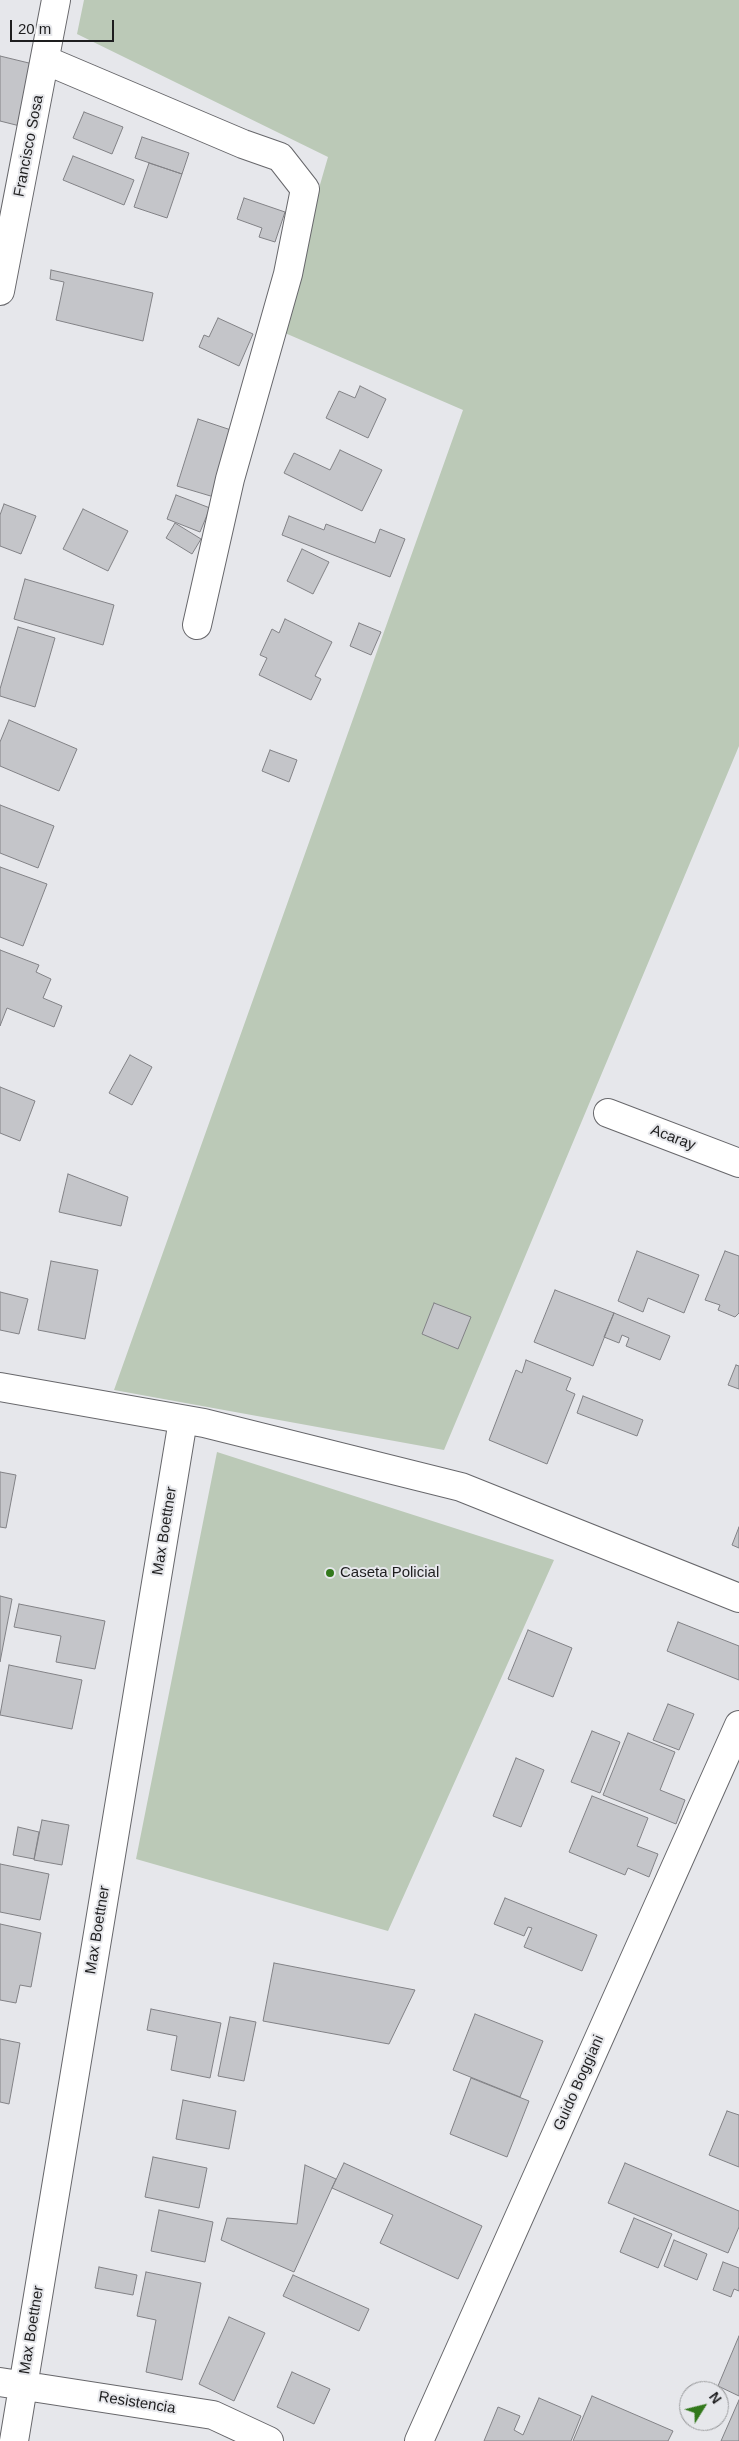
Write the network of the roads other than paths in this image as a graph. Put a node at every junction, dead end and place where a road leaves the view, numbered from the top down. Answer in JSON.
{"nodes":[{"id":1,"x":56,"y":0,"type":"edge"},
{"id":2,"x":46,"y":60,"type":"junction"},
{"id":3,"x":0,"y":291,"type":"edge"},
{"id":4,"x":197,"y":625,"type":"dead end"},
{"id":5,"x":608,"y":1113,"type":"dead end"},
{"id":6,"x":739,"y":1162,"type":"edge"},
{"id":7,"x":0,"y":1387,"type":"edge"},
{"id":8,"x":183,"y":1420,"type":"junction"},
{"id":9,"x":739,"y":1598,"type":"edge"},
{"id":10,"x":739,"y":1725,"type":"edge"},
{"id":11,"x":11,"y":2384,"type":"edge"},
{"id":12,"x":14,"y":2441,"type":"edge"},
{"id":13,"x":269,"y":2441,"type":"edge"},
{"id":14,"x":419,"y":2441,"type":"edge"}],
"edges":[{"from":1,"to":2,"type":"street","name":"Francisco Sosa"},
{"from":2,"to":3,"type":"street","name":"Francisco Sosa"},
{"from":2,"to":4,"type":"street"},
{"from":5,"to":6,"type":"street","name":"Acaray"},
{"from":7,"to":8,"type":"street"},
{"from":8,"to":9,"type":"street"},
{"from":8,"to":11,"type":"street","name":"Max Boettner"},
{"from":10,"to":14,"type":"street","name":"Guido Boggiani"},
{"from":11,"to":12,"type":"street","name":"Max Boettner"},
{"from":11,"to":13,"type":"street","name":"Resistencia"}]}
